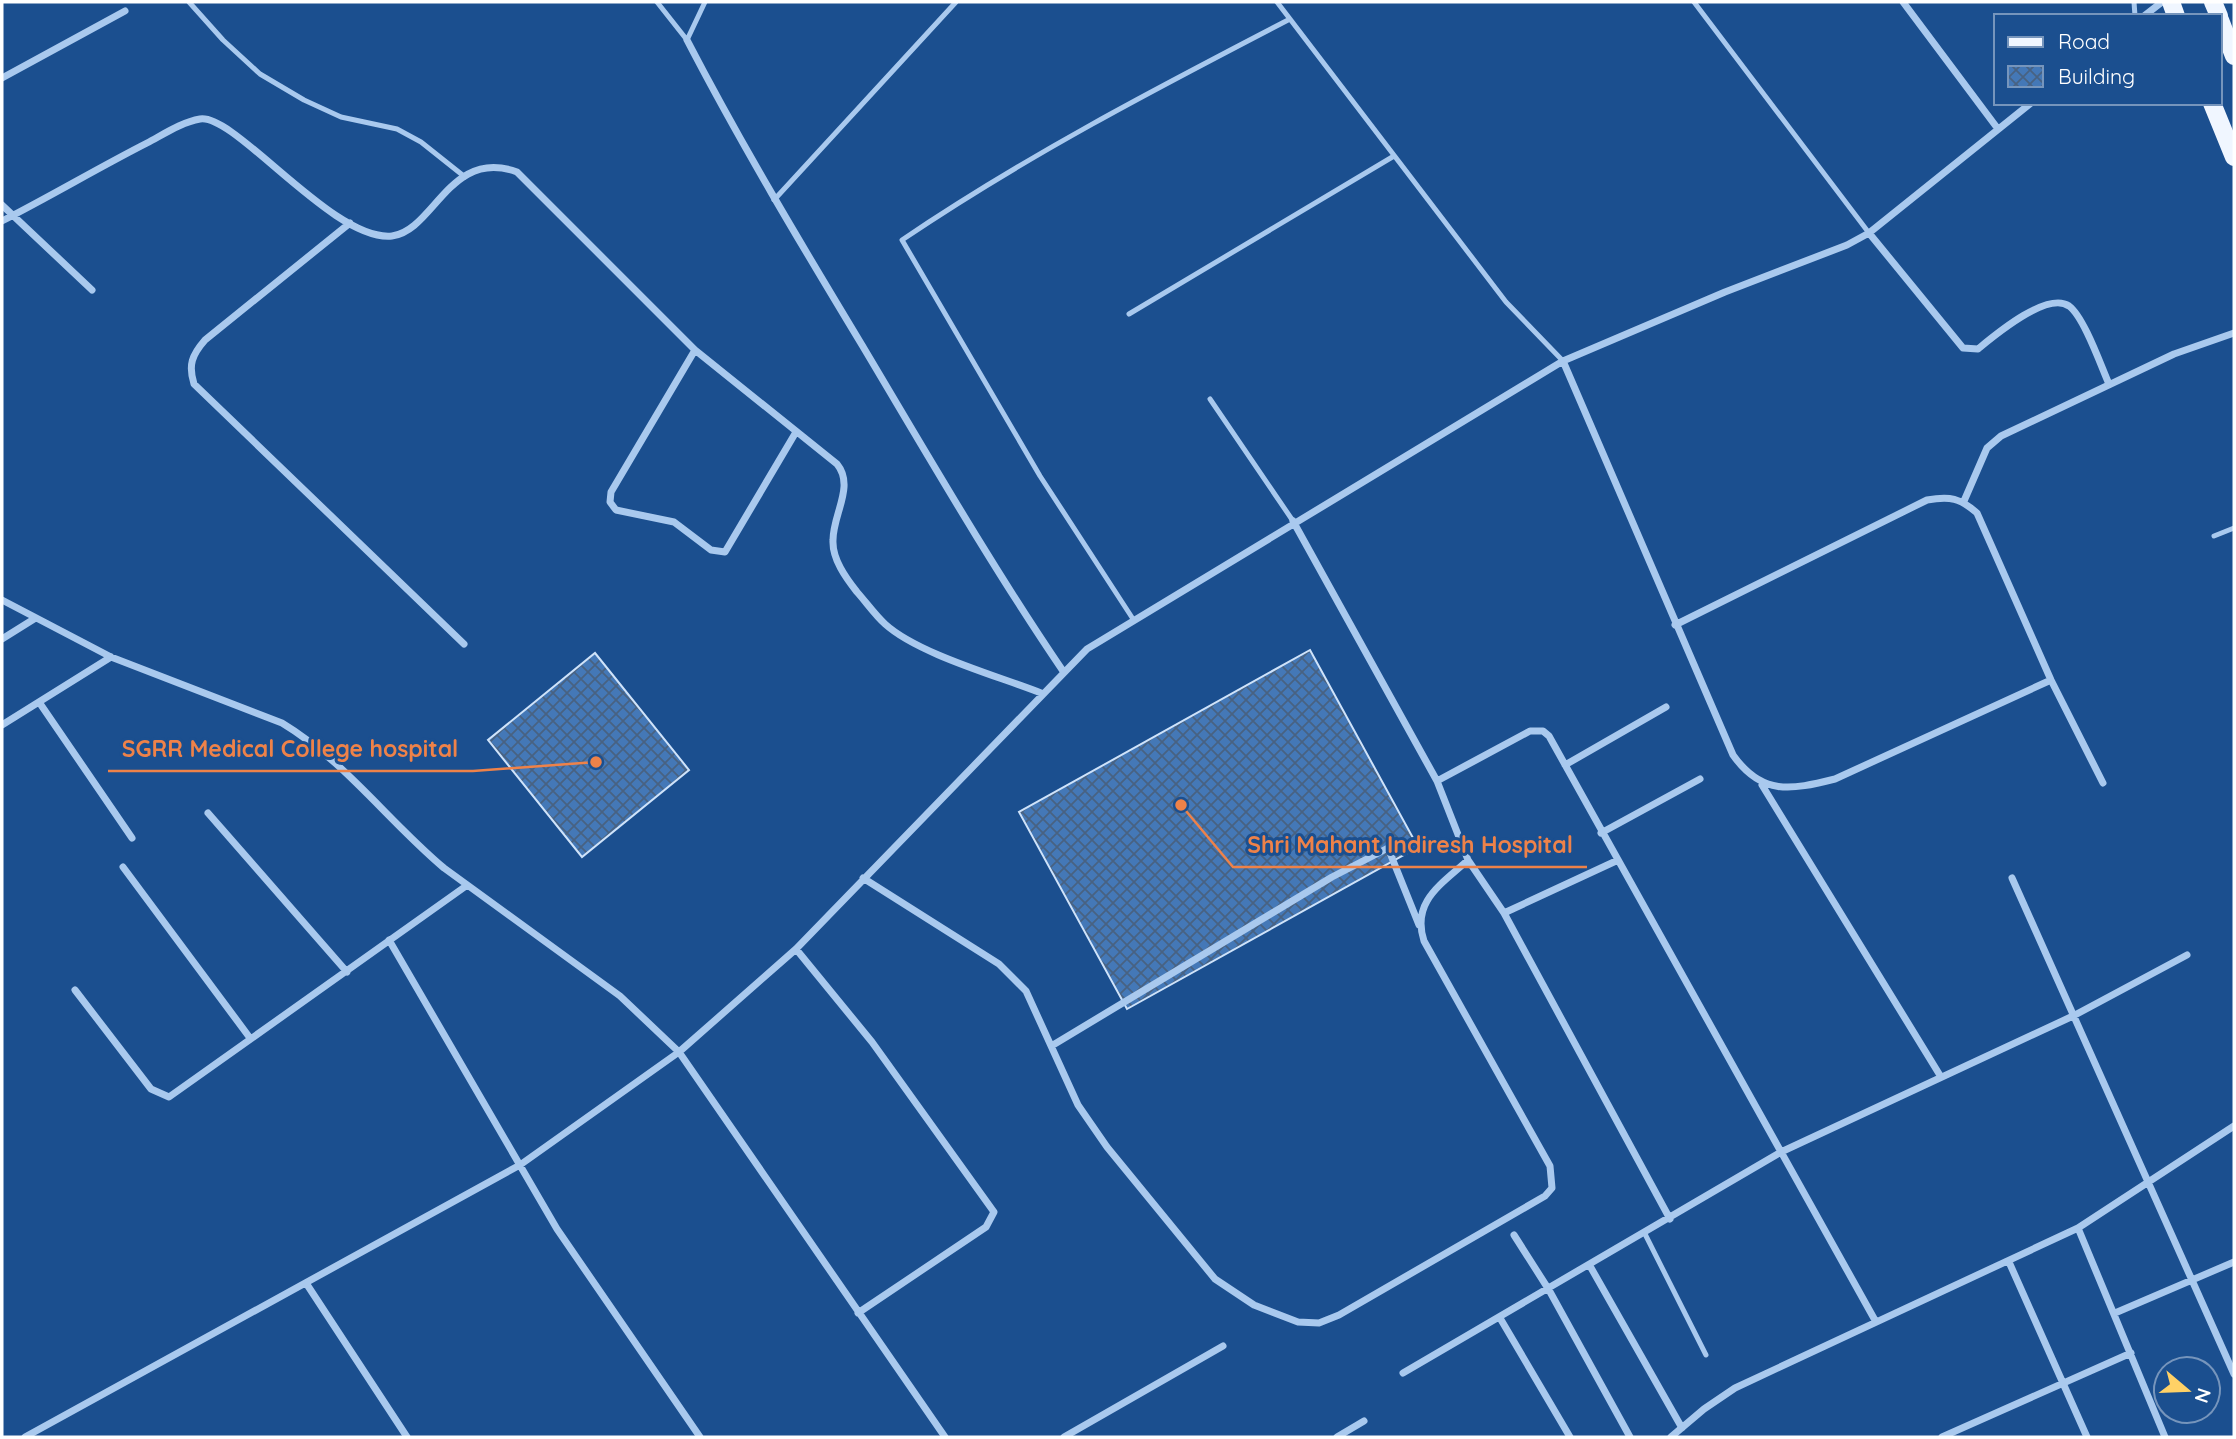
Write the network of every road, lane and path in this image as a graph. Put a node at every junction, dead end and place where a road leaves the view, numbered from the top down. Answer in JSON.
{"nodes":[{"id":1,"x":189,"y":2,"type":"edge"},
{"id":2,"x":657,"y":2,"type":"edge"},
{"id":3,"x":705,"y":2,"type":"edge"},
{"id":4,"x":956,"y":2,"type":"edge"},
{"id":5,"x":1277,"y":2,"type":"edge"},
{"id":6,"x":1693,"y":2,"type":"edge"},
{"id":7,"x":1903,"y":2,"type":"edge"},
{"id":8,"x":2162,"y":2,"type":"edge"},
{"id":9,"x":125,"y":11,"type":"dead end"},
{"id":10,"x":2147,"y":14,"type":"edge"},
{"id":11,"x":1290,"y":19,"type":"junction"},
{"id":12,"x":2222,"y":26,"type":"edge"},
{"id":13,"x":687,"y":40,"type":"junction"},
{"id":14,"x":2234,"y":56,"type":"edge"},
{"id":15,"x":2,"y":78,"type":"edge"},
{"id":16,"x":2028,"y":105,"type":"edge"},
{"id":17,"x":2213,"y":105,"type":"edge"},
{"id":18,"x":1998,"y":129,"type":"junction"},
{"id":19,"x":1394,"y":156,"type":"junction"},
{"id":20,"x":2234,"y":157,"type":"edge"},
{"id":21,"x":465,"y":177,"type":"junction"},
{"id":22,"x":774,"y":200,"type":"junction"},
{"id":23,"x":2,"y":205,"type":"edge"},
{"id":24,"x":11,"y":217,"type":"junction"},
{"id":25,"x":2,"y":221,"type":"edge"},
{"id":26,"x":351,"y":223,"type":"junction"},
{"id":27,"x":1869,"y":233,"type":"junction"},
{"id":28,"x":92,"y":290,"type":"dead end"},
{"id":29,"x":1129,"y":314,"type":"dead end"},
{"id":30,"x":2234,"y":333,"type":"edge"},
{"id":31,"x":695,"y":350,"type":"junction"},
{"id":32,"x":1563,"y":361,"type":"junction"},
{"id":33,"x":2109,"y":384,"type":"junction"},
{"id":34,"x":1210,"y":399,"type":"dead end"},
{"id":35,"x":796,"y":432,"type":"junction"},
{"id":36,"x":1964,"y":501,"type":"junction"},
{"id":37,"x":1293,"y":521,"type":"junction"},
{"id":38,"x":2234,"y":528,"type":"edge"},
{"id":39,"x":2214,"y":536,"type":"dead end"},
{"id":40,"x":2,"y":600,"type":"edge"},
{"id":41,"x":34,"y":619,"type":"junction"},
{"id":42,"x":1133,"y":620,"type":"junction"},
{"id":43,"x":1675,"y":625,"type":"junction"},
{"id":44,"x":2,"y":639,"type":"edge"},
{"id":45,"x":464,"y":645,"type":"dead end"},
{"id":46,"x":111,"y":657,"type":"junction"},
{"id":47,"x":1063,"y":671,"type":"junction"},
{"id":48,"x":2051,"y":680,"type":"junction"},
{"id":49,"x":1041,"y":693,"type":"junction"},
{"id":50,"x":39,"y":702,"type":"junction"},
{"id":51,"x":1666,"y":707,"type":"dead end"},
{"id":52,"x":2,"y":725,"type":"edge"},
{"id":53,"x":1565,"y":765,"type":"junction"},
{"id":54,"x":1700,"y":779,"type":"dead end"},
{"id":55,"x":1437,"y":781,"type":"junction"},
{"id":56,"x":2104,"y":783,"type":"dead end"},
{"id":57,"x":1762,"y":785,"type":"junction"},
{"id":58,"x":208,"y":813,"type":"dead end"},
{"id":59,"x":1601,"y":833,"type":"junction"},
{"id":60,"x":132,"y":838,"type":"dead end"},
{"id":61,"x":1468,"y":860,"type":"junction"},
{"id":62,"x":1616,"y":861,"type":"junction"},
{"id":63,"x":123,"y":867,"type":"dead end"},
{"id":64,"x":863,"y":878,"type":"junction"},
{"id":65,"x":2011,"y":878,"type":"dead end"},
{"id":66,"x":466,"y":886,"type":"junction"},
{"id":67,"x":1504,"y":913,"type":"junction"},
{"id":68,"x":1419,"y":925,"type":"junction"},
{"id":69,"x":389,"y":940,"type":"junction"},
{"id":70,"x":796,"y":950,"type":"junction"},
{"id":71,"x":2186,"y":955,"type":"dead end"},
{"id":72,"x":346,"y":972,"type":"junction"},
{"id":73,"x":75,"y":990,"type":"dead end"},
{"id":74,"x":2073,"y":1017,"type":"junction"},
{"id":75,"x":250,"y":1038,"type":"junction"},
{"id":76,"x":1053,"y":1045,"type":"junction"},
{"id":77,"x":679,"y":1052,"type":"junction"},
{"id":78,"x":1941,"y":1077,"type":"junction"},
{"id":79,"x":2234,"y":1126,"type":"edge"},
{"id":80,"x":1781,"y":1152,"type":"junction"},
{"id":81,"x":520,"y":1165,"type":"junction"},
{"id":82,"x":2149,"y":1183,"type":"junction"},
{"id":83,"x":1670,"y":1219,"type":"junction"},
{"id":84,"x":2078,"y":1228,"type":"junction"},
{"id":85,"x":1645,"y":1234,"type":"junction"},
{"id":86,"x":1514,"y":1235,"type":"dead end"},
{"id":87,"x":2009,"y":1262,"type":"junction"},
{"id":88,"x":2234,"y":1262,"type":"edge"},
{"id":89,"x":1590,"y":1266,"type":"junction"},
{"id":90,"x":2192,"y":1279,"type":"junction"},
{"id":91,"x":306,"y":1283,"type":"junction"},
{"id":92,"x":1549,"y":1290,"type":"junction"},
{"id":93,"x":858,"y":1313,"type":"junction"},
{"id":94,"x":2115,"y":1313,"type":"junction"},
{"id":95,"x":1500,"y":1318,"type":"junction"},
{"id":96,"x":1876,"y":1322,"type":"junction"},
{"id":97,"x":1223,"y":1346,"type":"dead end"},
{"id":98,"x":2131,"y":1353,"type":"junction"},
{"id":99,"x":1706,"y":1355,"type":"dead end"},
{"id":100,"x":1404,"y":1373,"type":"dead end"},
{"id":101,"x":2234,"y":1374,"type":"edge"},
{"id":102,"x":2063,"y":1384,"type":"junction"},
{"id":103,"x":1364,"y":1421,"type":"dead end"},
{"id":104,"x":1682,"y":1428,"type":"junction"},
{"id":105,"x":25,"y":1437,"type":"edge"},
{"id":106,"x":407,"y":1437,"type":"edge"},
{"id":107,"x":700,"y":1437,"type":"edge"},
{"id":108,"x":945,"y":1437,"type":"edge"},
{"id":109,"x":1063,"y":1437,"type":"edge"},
{"id":110,"x":1336,"y":1437,"type":"edge"},
{"id":111,"x":1570,"y":1437,"type":"edge"},
{"id":112,"x":1630,"y":1437,"type":"edge"},
{"id":113,"x":1671,"y":1437,"type":"edge"},
{"id":114,"x":1942,"y":1437,"type":"edge"},
{"id":115,"x":2087,"y":1437,"type":"edge"},
{"id":116,"x":2165,"y":1437,"type":"edge"}],
"edges":[{"from":1,"to":21,"type":"lane"},
{"from":2,"to":13,"type":"lane"},
{"from":3,"to":13,"type":"lane"},
{"from":4,"to":22,"type":"lane"},
{"from":5,"to":11,"type":"lane"},
{"from":6,"to":27,"type":"lane"},
{"from":7,"to":18,"type":"street"},
{"from":8,"to":10,"type":"street"},
{"from":9,"to":15,"type":"street"},
{"from":11,"to":19,"type":"lane"},
{"from":11,"to":42,"type":"lane"},
{"from":12,"to":14,"type":"main road"},
{"from":13,"to":22,"type":"street"},
{"from":16,"to":18,"type":"street"},
{"from":17,"to":20,"type":"main road"},
{"from":18,"to":27,"type":"street"},
{"from":19,"to":29,"type":"lane"},
{"from":19,"to":32,"type":"lane"},
{"from":21,"to":26,"type":"street"},
{"from":21,"to":31,"type":"street"},
{"from":22,"to":47,"type":"street"},
{"from":23,"to":24,"type":"street"},
{"from":24,"to":25,"type":"street"},
{"from":24,"to":26,"type":"street"},
{"from":24,"to":28,"type":"street"},
{"from":26,"to":45,"type":"street"},
{"from":27,"to":32,"type":"street"},
{"from":27,"to":33,"type":"street"},
{"from":30,"to":33,"type":"street"},
{"from":31,"to":35,"type":"street"},
{"from":31,"to":35,"type":"street"},
{"from":32,"to":37,"type":"street"},
{"from":32,"to":43,"type":"street"},
{"from":33,"to":36,"type":"street"},
{"from":34,"to":37,"type":"lane"},
{"from":35,"to":49,"type":"street"},
{"from":36,"to":43,"type":"street"},
{"from":36,"to":48,"type":"street"},
{"from":37,"to":42,"type":"street"},
{"from":37,"to":55,"type":"street"},
{"from":38,"to":39,"type":"lane"},
{"from":40,"to":41,"type":"street"},
{"from":41,"to":44,"type":"street"},
{"from":41,"to":46,"type":"street"},
{"from":42,"to":47,"type":"street"},
{"from":43,"to":57,"type":"street"},
{"from":46,"to":50,"type":"street"},
{"from":46,"to":66,"type":"street"},
{"from":47,"to":49,"type":"street"},
{"from":48,"to":56,"type":"street"},
{"from":48,"to":57,"type":"street"},
{"from":49,"to":64,"type":"street"},
{"from":50,"to":52,"type":"street"},
{"from":50,"to":60,"type":"street"},
{"from":51,"to":53,"type":"street"},
{"from":53,"to":55,"type":"street"},
{"from":53,"to":59,"type":"street"},
{"from":54,"to":59,"type":"street"},
{"from":55,"to":61,"type":"street"},
{"from":57,"to":78,"type":"street"},
{"from":58,"to":72,"type":"street"},
{"from":59,"to":62,"type":"street"},
{"from":61,"to":67,"type":"street"},
{"from":61,"to":68,"type":"street"},
{"from":62,"to":67,"type":"street"},
{"from":62,"to":80,"type":"street"},
{"from":63,"to":75,"type":"street"},
{"from":64,"to":70,"type":"street"},
{"from":64,"to":76,"type":"street"},
{"from":65,"to":74,"type":"street"},
{"from":66,"to":69,"type":"street"},
{"from":66,"to":77,"type":"street"},
{"from":67,"to":83,"type":"street"},
{"from":68,"to":76,"type":"street"},
{"from":68,"to":76,"type":"street"},
{"from":69,"to":72,"type":"street"},
{"from":69,"to":81,"type":"street"},
{"from":70,"to":77,"type":"street"},
{"from":70,"to":93,"type":"street"},
{"from":71,"to":74,"type":"street"},
{"from":72,"to":75,"type":"street"},
{"from":73,"to":75,"type":"street"},
{"from":74,"to":78,"type":"street"},
{"from":74,"to":82,"type":"street"},
{"from":77,"to":81,"type":"street"},
{"from":77,"to":93,"type":"street"},
{"from":78,"to":80,"type":"street"},
{"from":79,"to":82,"type":"street"},
{"from":80,"to":83,"type":"street"},
{"from":80,"to":96,"type":"street"},
{"from":81,"to":91,"type":"street"},
{"from":81,"to":107,"type":"street"},
{"from":82,"to":84,"type":"street"},
{"from":82,"to":90,"type":"street"},
{"from":83,"to":85,"type":"street"},
{"from":84,"to":87,"type":"street"},
{"from":84,"to":94,"type":"street"},
{"from":85,"to":89,"type":"street"},
{"from":85,"to":99,"type":"lane"},
{"from":86,"to":92,"type":"street"},
{"from":87,"to":96,"type":"street"},
{"from":87,"to":102,"type":"street"},
{"from":88,"to":90,"type":"street"},
{"from":89,"to":92,"type":"street"},
{"from":89,"to":104,"type":"street"},
{"from":90,"to":94,"type":"street"},
{"from":90,"to":101,"type":"street"},
{"from":91,"to":105,"type":"street"},
{"from":91,"to":106,"type":"street"},
{"from":92,"to":95,"type":"street"},
{"from":92,"to":112,"type":"street"},
{"from":93,"to":108,"type":"street"},
{"from":94,"to":98,"type":"street"},
{"from":95,"to":100,"type":"street"},
{"from":95,"to":111,"type":"street"},
{"from":96,"to":104,"type":"street"},
{"from":97,"to":109,"type":"street"},
{"from":98,"to":102,"type":"street"},
{"from":98,"to":116,"type":"street"},
{"from":102,"to":114,"type":"street"},
{"from":102,"to":115,"type":"street"},
{"from":103,"to":110,"type":"street"},
{"from":104,"to":113,"type":"street"}]}
